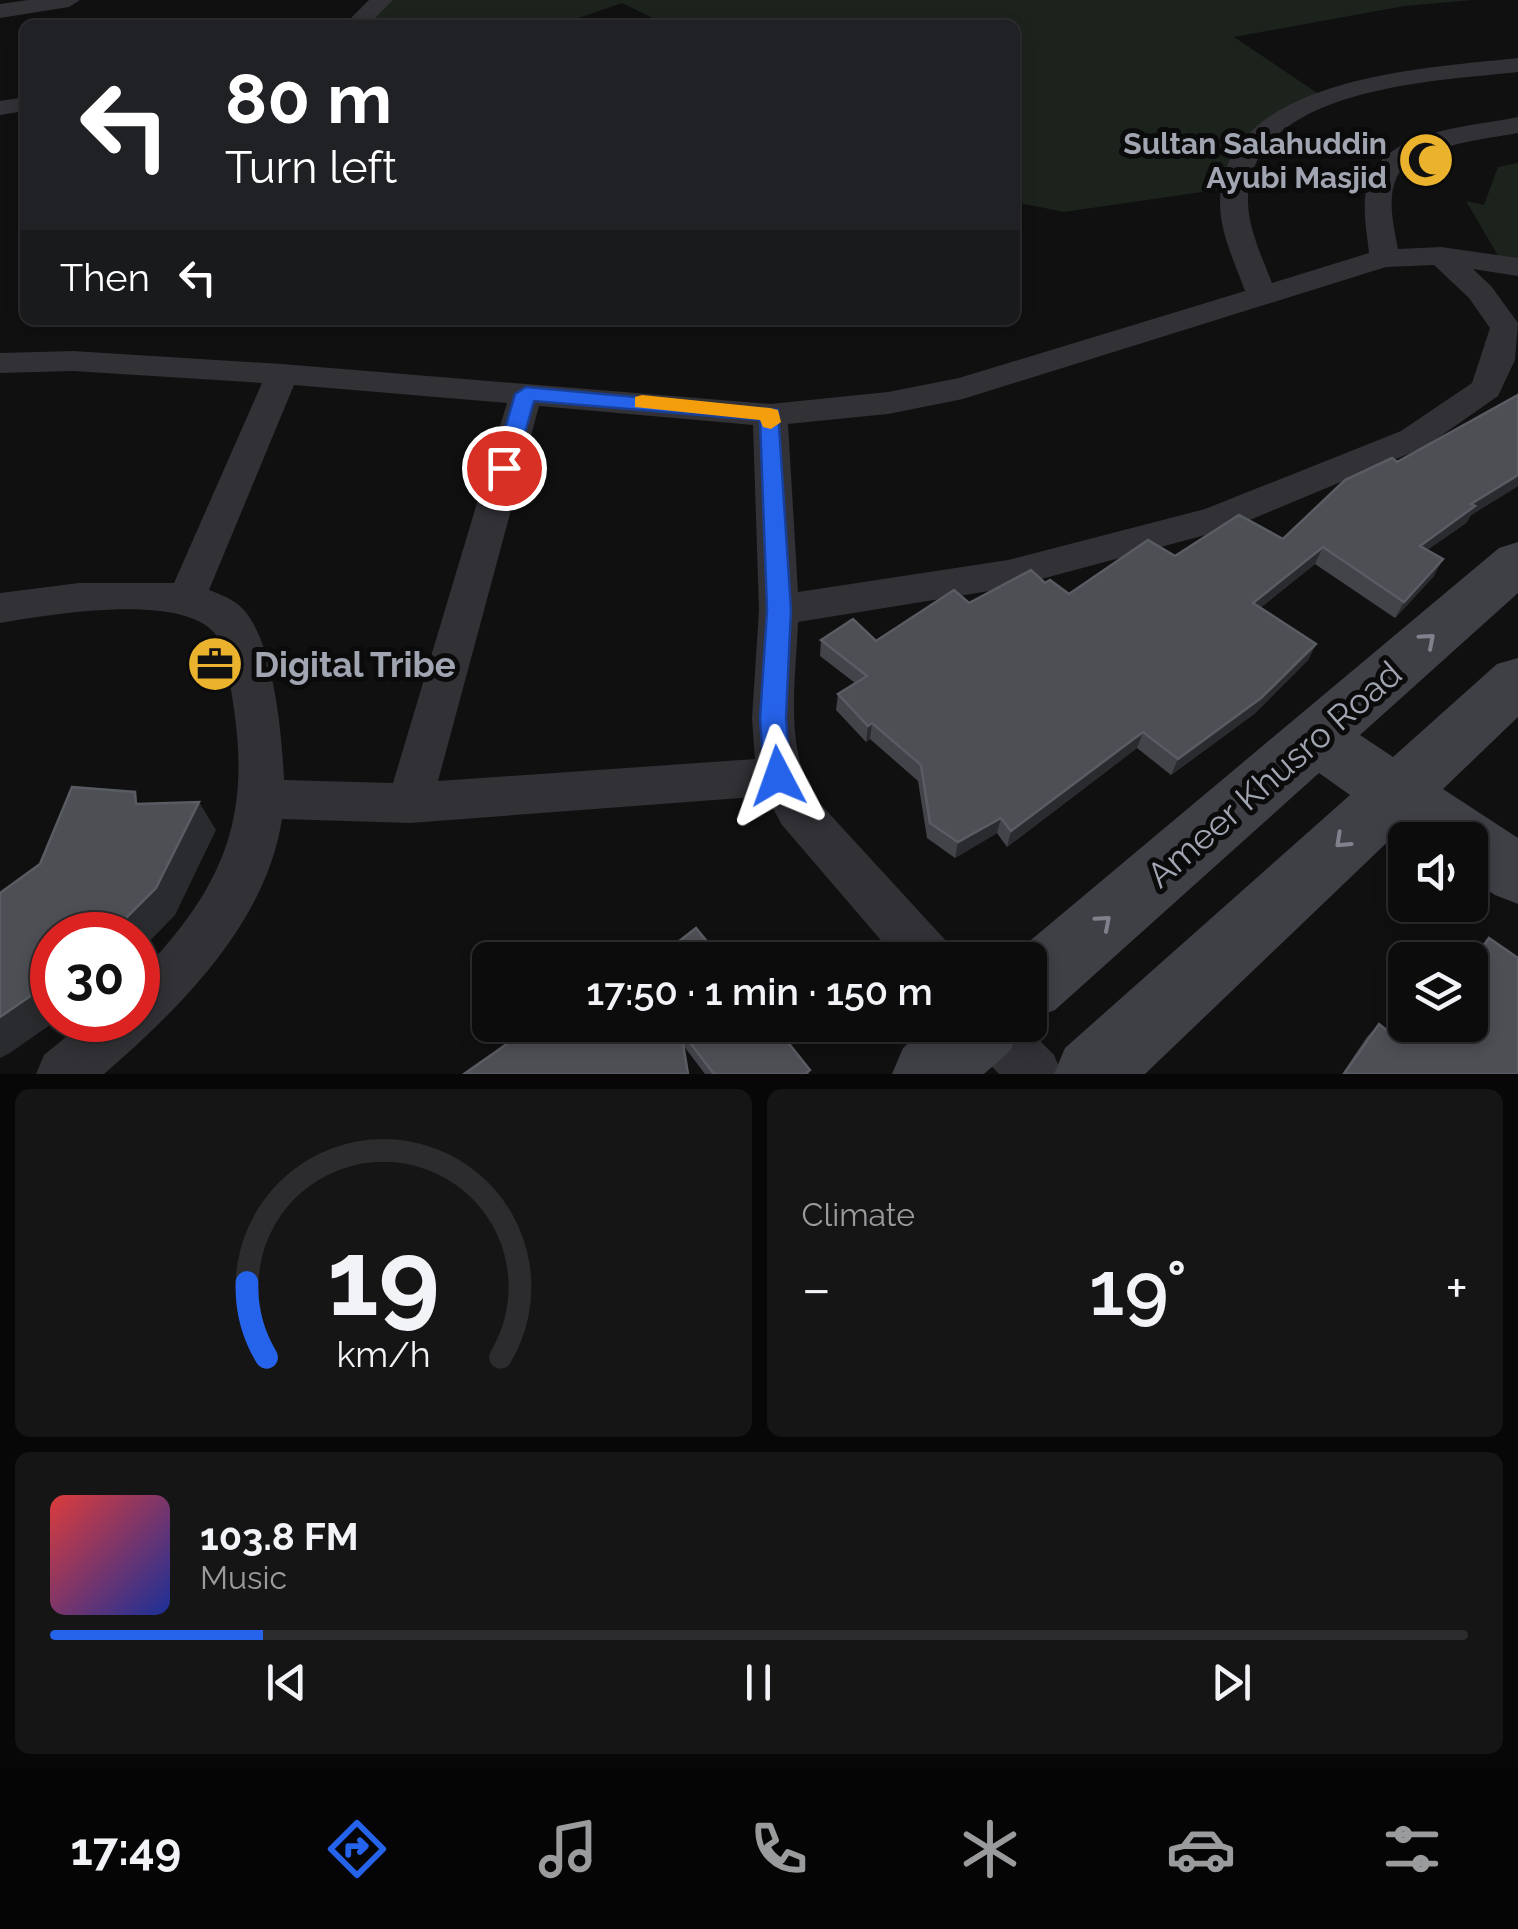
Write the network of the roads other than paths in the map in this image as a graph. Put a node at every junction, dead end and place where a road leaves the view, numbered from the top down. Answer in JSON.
{"nodes":[{"id":1,"x":382,"y":0,"type":"edge"},
{"id":2,"x":80,"y":4,"type":"edge"},
{"id":3,"x":0,"y":10,"type":"edge"},
{"id":4,"x":360,"y":20,"type":"edge"},
{"id":5,"x":1512,"y":69,"type":"edge"},
{"id":6,"x":1518,"y":126,"type":"edge"},
{"id":7,"x":1441,"y":256,"type":"junction"},
{"id":8,"x":1384,"y":258,"type":"junction"},
{"id":9,"x":1518,"y":267,"type":"edge"},
{"id":10,"x":1262,"y":294,"type":"junction"},
{"id":11,"x":0,"y":363,"type":"edge"},
{"id":12,"x":282,"y":374,"type":"junction"},
{"id":13,"x":526,"y":394,"type":"junction"},
{"id":14,"x":770,"y":414,"type":"junction"},
{"id":15,"x":1518,"y":562,"type":"edge"},
{"id":16,"x":188,"y":598,"type":"junction"},
{"id":17,"x":0,"y":608,"type":"edge"},
{"id":18,"x":779,"y":610,"type":"junction"},
{"id":19,"x":1518,"y":681,"type":"edge"},
{"id":20,"x":1316,"y":738,"type":"junction"},
{"id":21,"x":778,"y":776,"type":"junction"},
{"id":22,"x":1394,"y":793,"type":"junction"},
{"id":23,"x":262,"y":799,"type":"junction"},
{"id":24,"x":410,"y":803,"type":"junction"},
{"id":25,"x":1439,"y":822,"type":"edge"},
{"id":26,"x":1488,"y":854,"type":"edge"},
{"id":27,"x":1518,"y":874,"type":"edge"},
{"id":28,"x":914,"y":942,"type":"edge"},
{"id":29,"x":1047,"y":971,"type":"edge"},
{"id":30,"x":160,"y":984,"type":"edge"},
{"id":31,"x":101,"y":1042,"type":"edge"},
{"id":32,"x":967,"y":1042,"type":"edge"},
{"id":33,"x":1004,"y":1042,"type":"edge"},
{"id":34,"x":63,"y":1074,"type":"edge"},
{"id":35,"x":929,"y":1074,"type":"edge"},
{"id":36,"x":1035,"y":1074,"type":"edge"},
{"id":37,"x":1090,"y":1074,"type":"edge"}],
"edges":[{"from":1,"to":4,"type":"street"},
{"from":2,"to":3,"type":"street"},
{"from":5,"to":10,"type":"street"},
{"from":6,"to":8,"type":"street"},
{"from":7,"to":8,"type":"street"},
{"from":7,"to":9,"type":"street"},
{"from":7,"to":18,"type":"street"},
{"from":8,"to":10,"type":"street"},
{"from":10,"to":14,"type":"street"},
{"from":11,"to":12,"type":"street"},
{"from":12,"to":13,"type":"street"},
{"from":12,"to":16,"type":"street"},
{"from":13,"to":14,"type":"street"},
{"from":13,"to":24,"type":"street"},
{"from":14,"to":18,"type":"street"},
{"from":20,"to":15,"type":"main road","name":"Ameer Khusro Road","one_way":true},
{"from":16,"to":17,"type":"street"},
{"from":16,"to":23,"type":"street"},
{"from":18,"to":21,"type":"street"},
{"from":19,"to":22,"type":"main road"},
{"from":20,"to":22,"type":"main road"},
{"from":29,"to":20,"type":"main road","name":"Ameer Khusro Road","one_way":true},
{"from":21,"to":24,"type":"street"},
{"from":21,"to":28,"type":"street"},
{"from":22,"to":25,"type":"main road"},
{"from":22,"to":37,"type":"main road","one_way":true},
{"from":23,"to":24,"type":"street"},
{"from":23,"to":30,"type":"street"},
{"from":26,"to":27,"type":"main road"},
{"from":31,"to":34,"type":"street"},
{"from":32,"to":35,"type":"main road"},
{"from":33,"to":36,"type":"street"}]}
